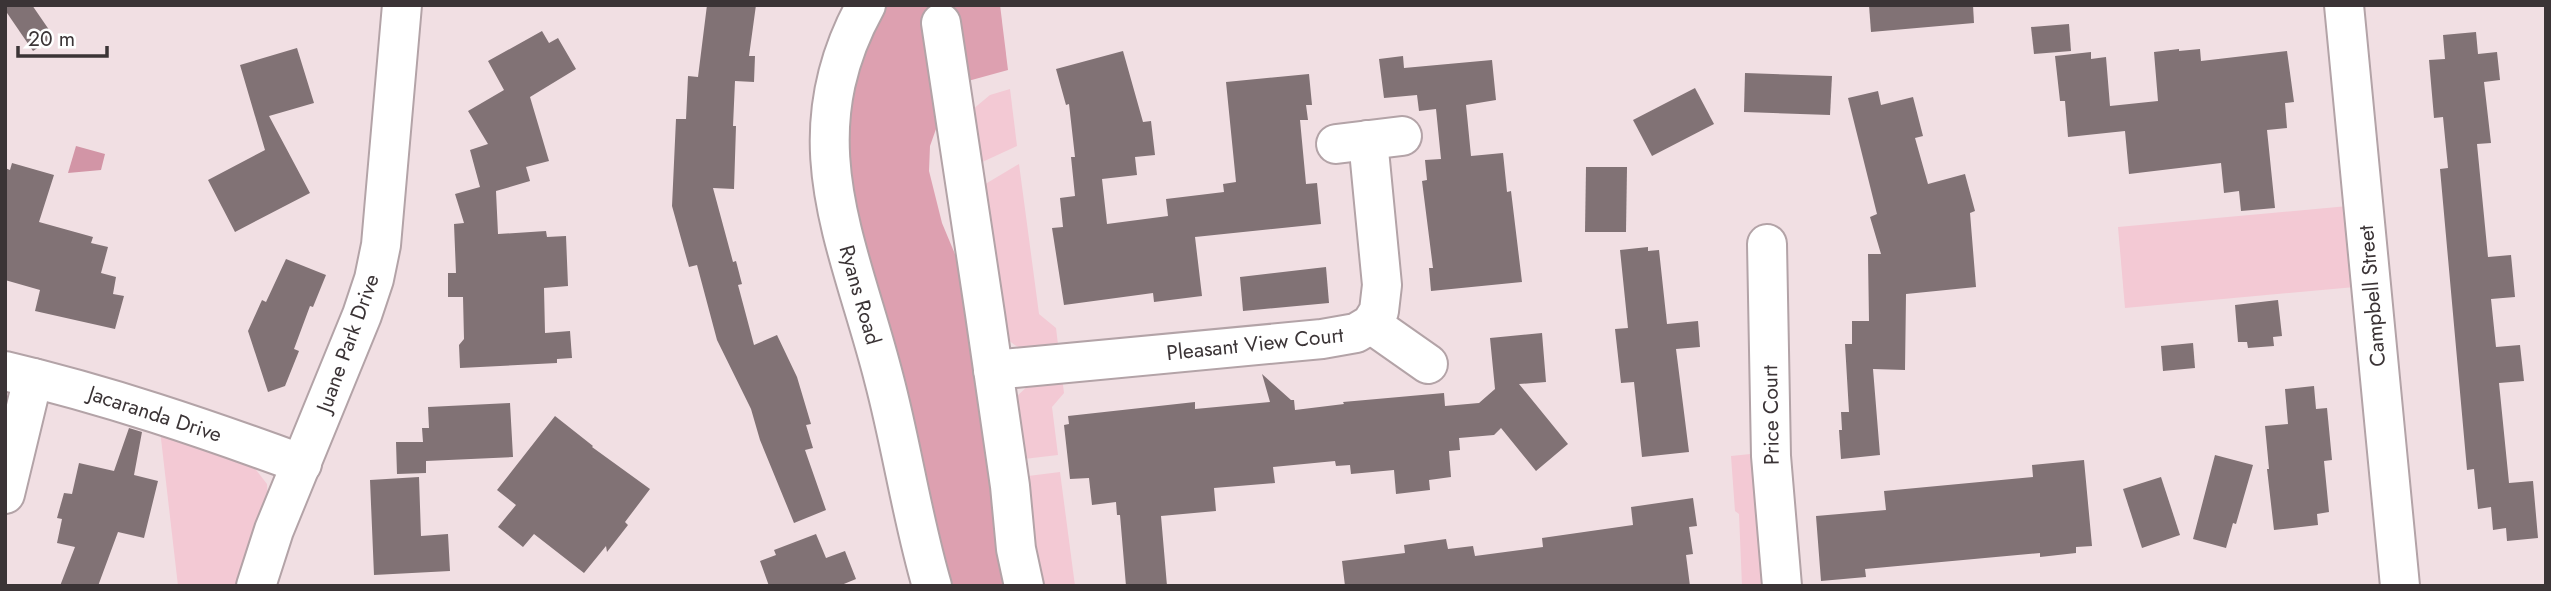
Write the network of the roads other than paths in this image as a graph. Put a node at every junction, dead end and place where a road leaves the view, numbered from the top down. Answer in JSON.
{"nodes":[{"id":1,"x":402,"y":5,"type":"edge"},
{"id":2,"x":866,"y":5,"type":"edge"},
{"id":3,"x":2344,"y":5,"type":"edge"},
{"id":4,"x":941,"y":23,"type":"dead end"},
{"id":5,"x":1369,"y":140,"type":"dead end"},
{"id":6,"x":1767,"y":243,"type":"dead end"},
{"id":7,"x":1371,"y":324,"type":"junction"},
{"id":8,"x":1428,"y":364,"type":"dead end"},
{"id":9,"x":993,"y":370,"type":"junction"},
{"id":10,"x":19,"y":374,"type":"edge"},
{"id":11,"x":302,"y":464,"type":"junction"},
{"id":12,"x":5,"y":494,"type":"edge"},
{"id":13,"x":256,"y":586,"type":"edge"},
{"id":14,"x":932,"y":586,"type":"edge"},
{"id":15,"x":1024,"y":586,"type":"edge"},
{"id":16,"x":1782,"y":586,"type":"edge"},
{"id":17,"x":2400,"y":586,"type":"edge"}],
"edges":[{"from":1,"to":11,"type":"street","name":"Juane Park Drive"},
{"from":2,"to":14,"type":"street","name":"Ryans Road"},
{"from":3,"to":17,"type":"street","name":"Campbell Street"},
{"from":4,"to":9,"type":"street"},
{"from":5,"to":7,"type":"street","name":"Pleasant View Court"},
{"from":6,"to":16,"type":"street","name":"Price Court"},
{"from":7,"to":8,"type":"street"},
{"from":7,"to":9,"type":"street","name":"Pleasant View Court"},
{"from":9,"to":15,"type":"street"},
{"from":10,"to":11,"type":"street","name":"Jacaranda Drive"},
{"from":10,"to":12,"type":"street"},
{"from":11,"to":13,"type":"street","name":"Juane Park Drive"}]}
